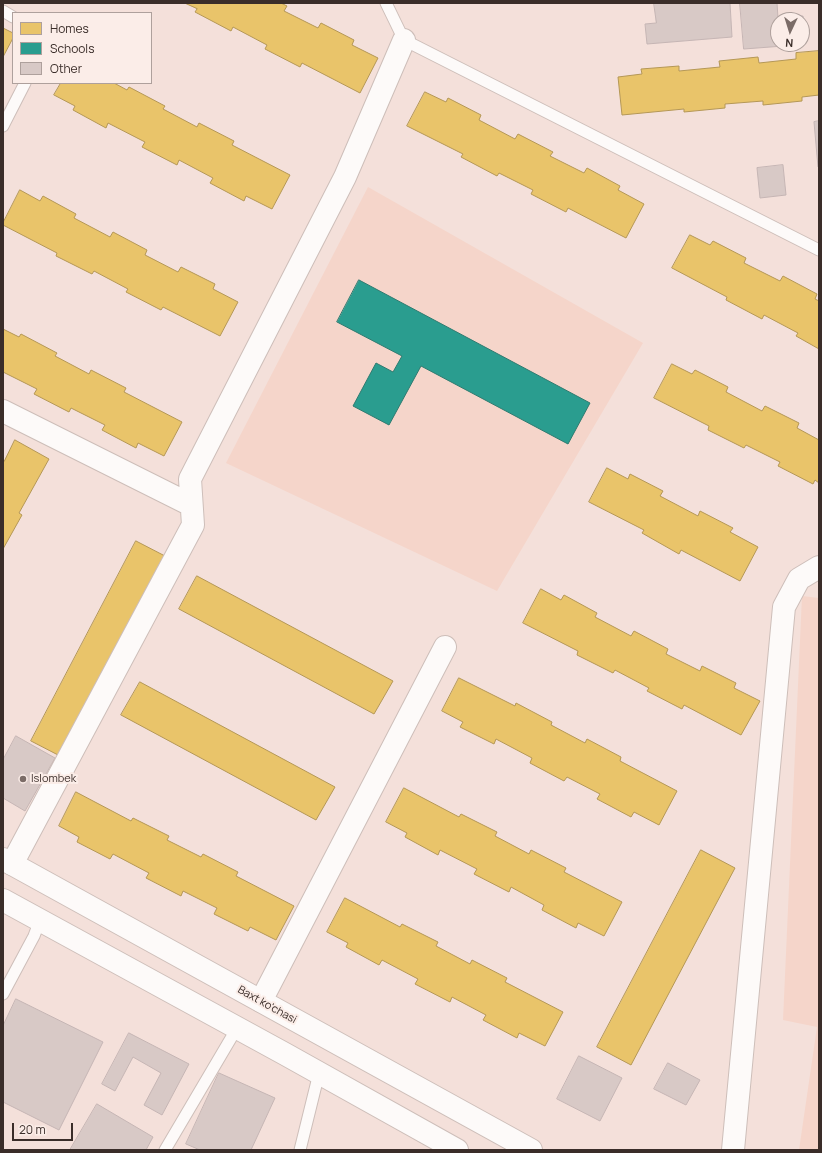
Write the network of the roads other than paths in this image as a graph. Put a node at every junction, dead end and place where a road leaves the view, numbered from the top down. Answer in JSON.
{"nodes":[{"id":1,"x":386,"y":3,"type":"edge"},
{"id":2,"x":3,"y":11,"type":"edge"},
{"id":3,"x":12,"y":16,"type":"edge"},
{"id":4,"x":404,"y":40,"type":"junction"},
{"id":5,"x":24,"y":84,"type":"edge"},
{"id":6,"x":3,"y":126,"type":"edge"},
{"id":7,"x":819,"y":250,"type":"edge"},
{"id":8,"x":3,"y":411,"type":"edge"},
{"id":9,"x":191,"y":505,"type":"junction"},
{"id":10,"x":819,"y":567,"type":"edge"},
{"id":11,"x":445,"y":647,"type":"dead end"},
{"id":12,"x":8,"y":861,"type":"edge"},
{"id":13,"x":57,"y":889,"type":"junction"},
{"id":14,"x":3,"y":900,"type":"edge"},
{"id":15,"x":40,"y":920,"type":"junction"},
{"id":16,"x":3,"y":994,"type":"edge"},
{"id":17,"x":261,"y":1001,"type":"junction"},
{"id":18,"x":237,"y":1028,"type":"junction"},
{"id":19,"x":319,"y":1073,"type":"junction"},
{"id":20,"x":164,"y":1150,"type":"edge"},
{"id":21,"x":300,"y":1150,"type":"edge"},
{"id":22,"x":457,"y":1150,"type":"edge"},
{"id":23,"x":531,"y":1150,"type":"edge"},
{"id":24,"x":733,"y":1150,"type":"edge"}],
"edges":[{"from":1,"to":4,"type":"lane"},
{"from":2,"to":3,"type":"lane"},
{"from":4,"to":7,"type":"lane"},
{"from":4,"to":9,"type":"street"},
{"from":5,"to":6,"type":"lane"},
{"from":8,"to":9,"type":"street"},
{"from":9,"to":12,"type":"street"},
{"from":10,"to":24,"type":"street"},
{"from":11,"to":17,"type":"street"},
{"from":12,"to":13,"type":"street","name":"Baxt ko'chasi"},
{"from":13,"to":15,"type":"street"},
{"from":13,"to":17,"type":"street","name":"Baxt ko'chasi"},
{"from":14,"to":15,"type":"street"},
{"from":15,"to":16,"type":"lane"},
{"from":15,"to":18,"type":"street"},
{"from":17,"to":23,"type":"street","name":"Baxt ko'chasi"},
{"from":18,"to":19,"type":"street"},
{"from":18,"to":20,"type":"lane"},
{"from":19,"to":21,"type":"lane"},
{"from":19,"to":22,"type":"street"}]}
